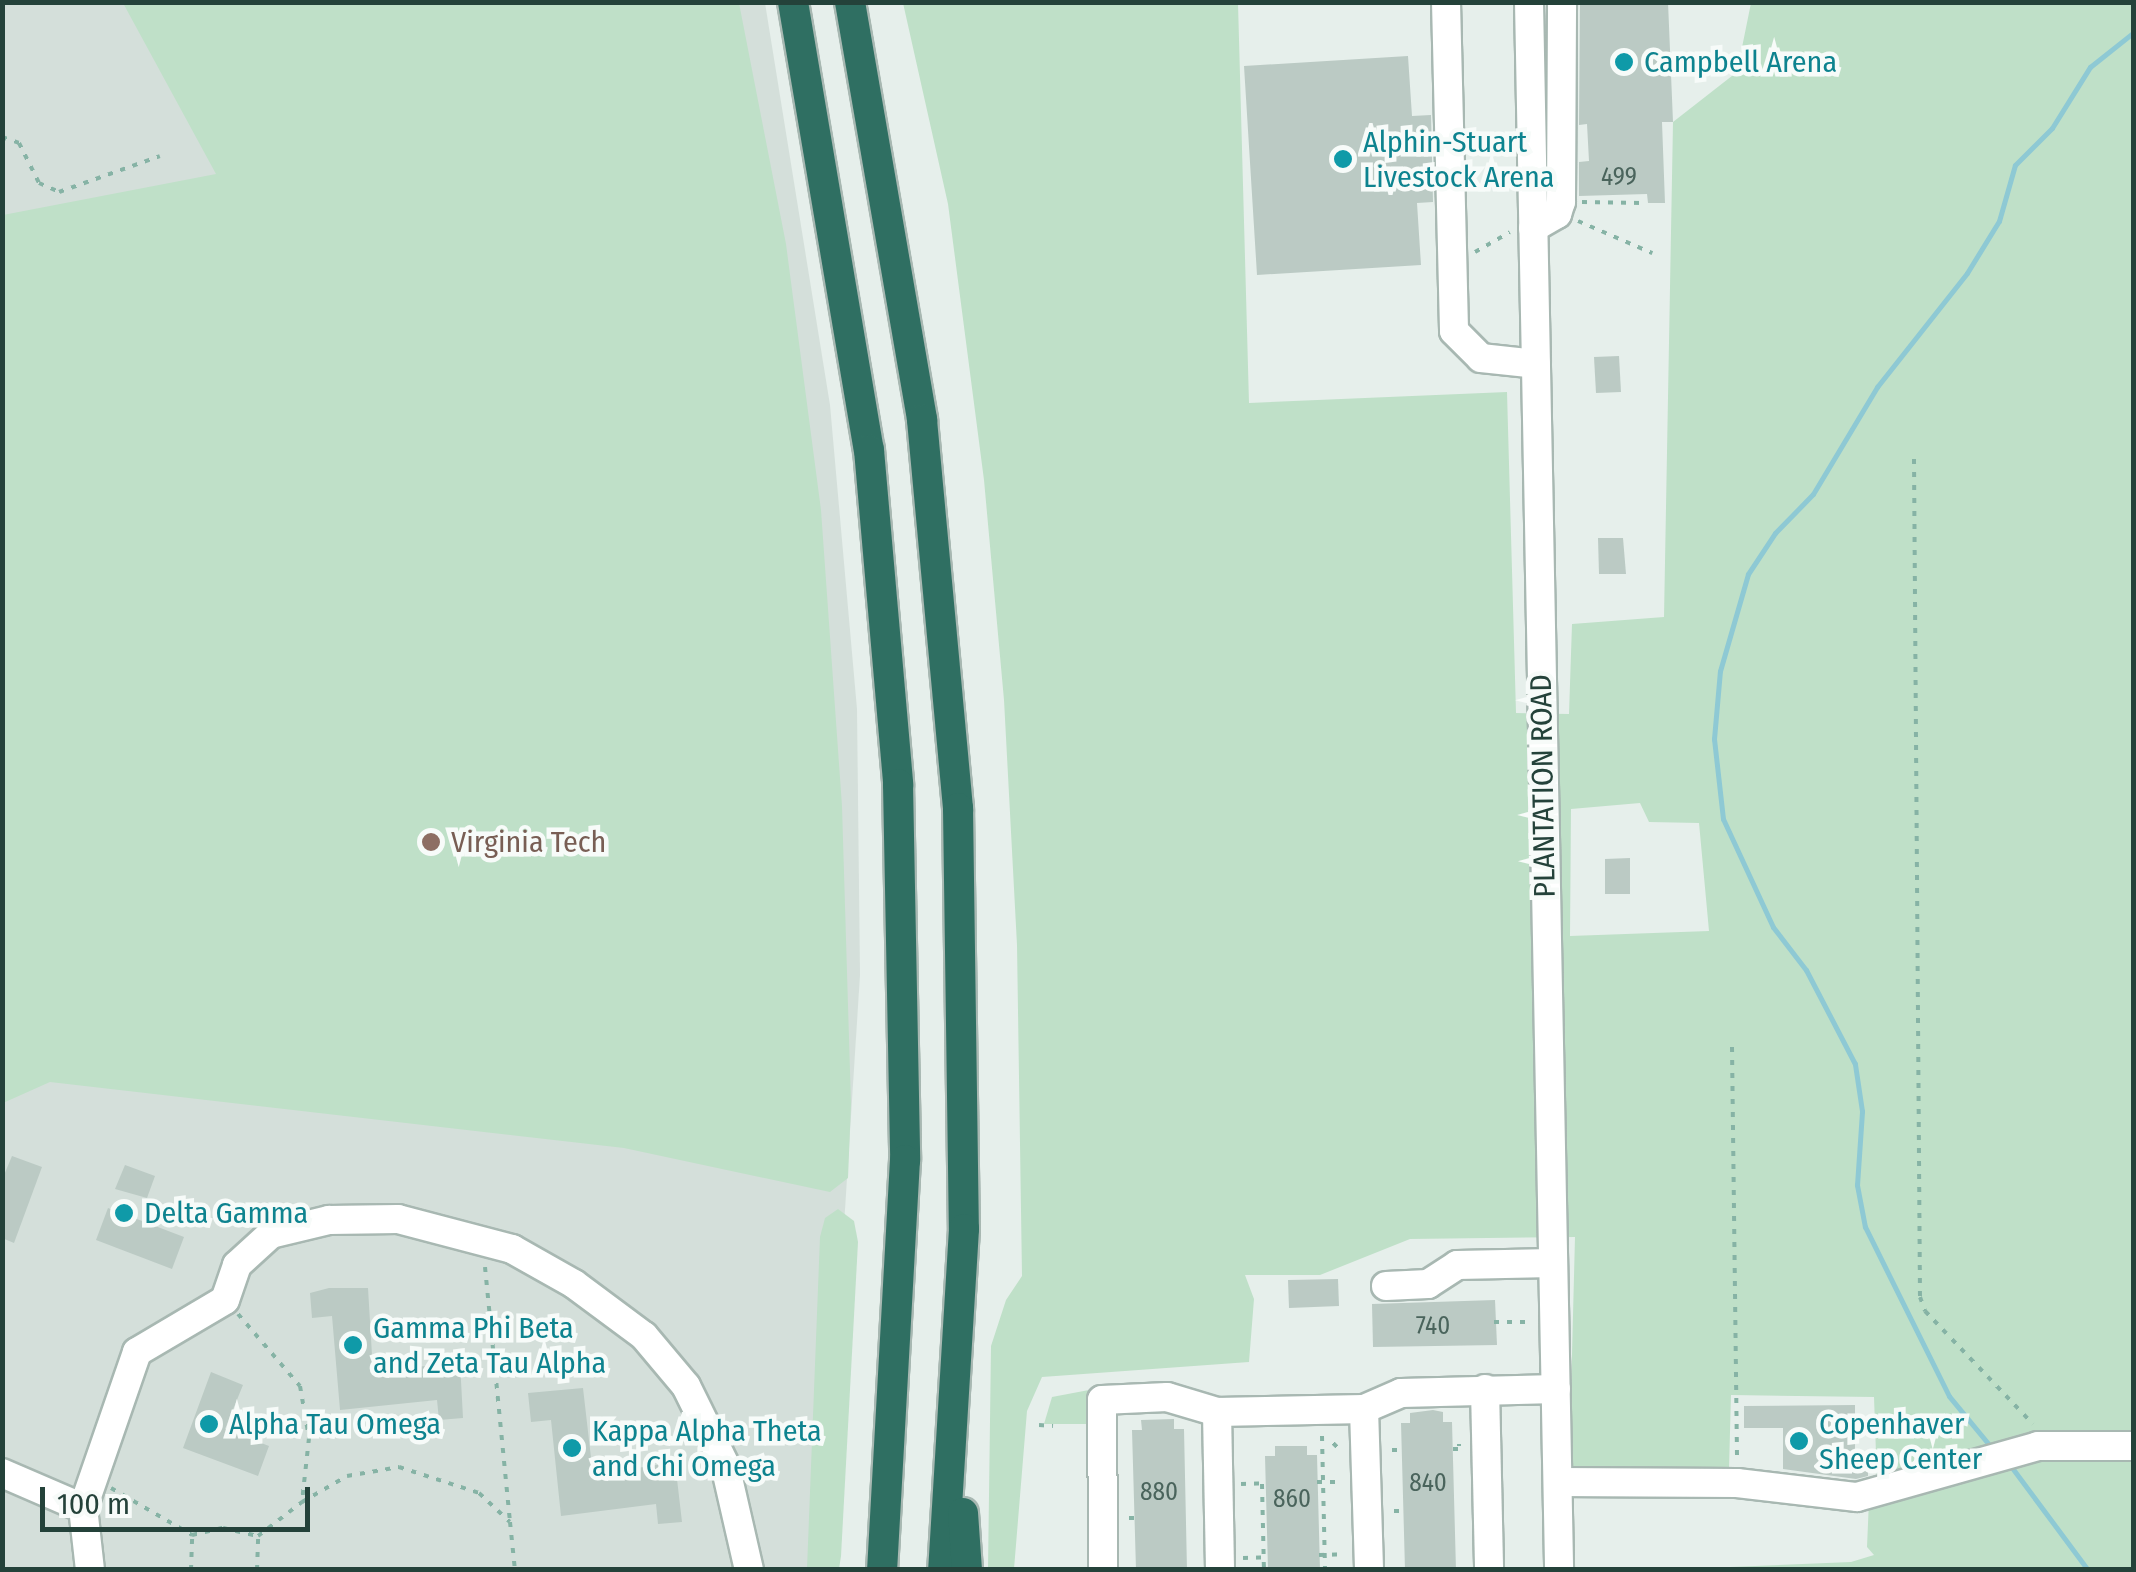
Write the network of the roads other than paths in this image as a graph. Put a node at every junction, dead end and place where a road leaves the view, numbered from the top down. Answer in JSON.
{"nodes":[{"id":1,"x":793,"y":2,"type":"edge"},
{"id":2,"x":850,"y":2,"type":"edge"},
{"id":3,"x":1446,"y":2,"type":"edge"},
{"id":4,"x":1529,"y":2,"type":"edge"},
{"id":5,"x":1562,"y":2,"type":"edge"},
{"id":6,"x":1543,"y":218,"type":"junction"},
{"id":7,"x":1536,"y":364,"type":"junction"},
{"id":8,"x":1553,"y":1263,"type":"junction"},
{"id":9,"x":1386,"y":1286,"type":"dead end"},
{"id":10,"x":1484,"y":1388,"type":"junction"},
{"id":11,"x":1556,"y":1389,"type":"junction"},
{"id":12,"x":957,"y":1392,"type":"junction"},
{"id":13,"x":1364,"y":1409,"type":"junction"},
{"id":14,"x":1218,"y":1412,"type":"junction"},
{"id":15,"x":2134,"y":1446,"type":"edge"},
{"id":16,"x":2,"y":1472,"type":"edge"},
{"id":17,"x":1558,"y":1482,"type":"junction"},
{"id":18,"x":84,"y":1508,"type":"junction"},
{"id":19,"x":1232,"y":1564,"type":"edge"},
{"id":20,"x":90,"y":1570,"type":"edge"},
{"id":21,"x":750,"y":1570,"type":"edge"},
{"id":22,"x":882,"y":1570,"type":"edge"},
{"id":23,"x":943,"y":1570,"type":"edge"},
{"id":24,"x":967,"y":1570,"type":"edge"},
{"id":25,"x":1103,"y":1570,"type":"edge"},
{"id":26,"x":1369,"y":1570,"type":"edge"},
{"id":27,"x":1489,"y":1570,"type":"edge"},
{"id":28,"x":1560,"y":1570,"type":"edge"}],
"edges":[{"from":1,"to":22,"type":"highway"},
{"from":2,"to":12,"type":"highway"},
{"from":3,"to":7,"type":"street"},
{"from":4,"to":6,"type":"street","name":"PLANTATION ROAD"},
{"from":5,"to":6,"type":"street"},
{"from":6,"to":7,"type":"street","name":"PLANTATION ROAD"},
{"from":7,"to":8,"type":"street","name":"PLANTATION ROAD"},
{"from":8,"to":9,"type":"street"},
{"from":8,"to":11,"type":"street","name":"PLANTATION ROAD"},
{"from":10,"to":11,"type":"street"},
{"from":10,"to":13,"type":"street"},
{"from":10,"to":27,"type":"street"},
{"from":11,"to":17,"type":"street","name":"PLANTATION ROAD"},
{"from":12,"to":23,"type":"highway"},
{"from":12,"to":24,"type":"highway"},
{"from":13,"to":14,"type":"street"},
{"from":13,"to":26,"type":"street"},
{"from":14,"to":19,"type":"street"},
{"from":14,"to":25,"type":"street"},
{"from":15,"to":17,"type":"street"},
{"from":16,"to":18,"type":"street"},
{"from":17,"to":28,"type":"street","name":"PLANTATION ROAD"},
{"from":18,"to":20,"type":"street"},
{"from":18,"to":21,"type":"street"}]}
